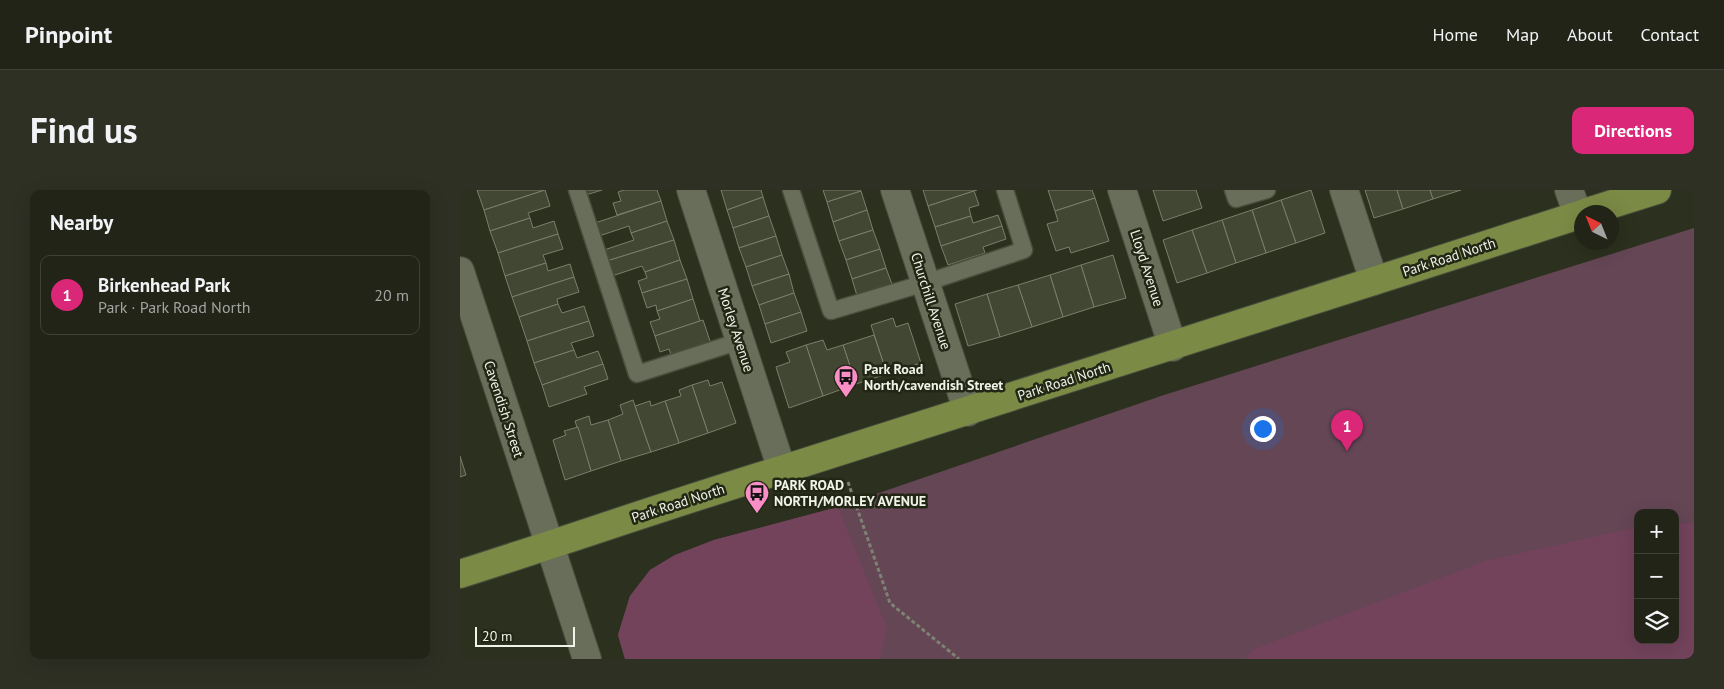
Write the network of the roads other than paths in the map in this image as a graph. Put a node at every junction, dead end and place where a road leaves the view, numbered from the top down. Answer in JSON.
{"nodes":[{"id":1,"x":576,"y":190,"type":"edge"},
{"id":2,"x":691,"y":190,"type":"edge"},
{"id":3,"x":791,"y":190,"type":"edge"},
{"id":4,"x":895,"y":190,"type":"edge"},
{"id":5,"x":1005,"y":190,"type":"edge"},
{"id":6,"x":1122,"y":190,"type":"edge"},
{"id":7,"x":1233,"y":190,"type":"edge"},
{"id":8,"x":1267,"y":190,"type":"edge"},
{"id":9,"x":1344,"y":190,"type":"edge"},
{"id":10,"x":1569,"y":190,"type":"edge"},
{"id":11,"x":1657,"y":190,"type":"edge"},
{"id":12,"x":1577,"y":205,"type":"edge"},
{"id":13,"x":1610,"y":205,"type":"edge"},
{"id":14,"x":1574,"y":217,"type":"edge"},
{"id":15,"x":460,"y":271,"type":"edge"},
{"id":16,"x":1374,"y":281,"type":"junction"},
{"id":17,"x":926,"y":283,"type":"junction"},
{"id":18,"x":740,"y":341,"type":"junction"},
{"id":19,"x":1173,"y":346,"type":"junction"},
{"id":20,"x":968,"y":412,"type":"junction"},
{"id":21,"x":782,"y":470,"type":"junction"},
{"id":22,"x":549,"y":546,"type":"junction"},
{"id":23,"x":460,"y":574,"type":"edge"},
{"id":24,"x":587,"y":659,"type":"edge"}],
"edges":[{"from":1,"to":18,"type":"lane"},
{"from":2,"to":18,"type":"street","name":"Morley Avenue"},
{"from":3,"to":17,"type":"lane"},
{"from":4,"to":17,"type":"street","name":"Churchill Avenue"},
{"from":5,"to":17,"type":"lane"},
{"from":6,"to":19,"type":"street","name":"Lloyd Avenue"},
{"from":7,"to":8,"type":"lane"},
{"from":9,"to":16,"type":"street"},
{"from":10,"to":12,"type":"street"},
{"from":11,"to":13,"type":"main road","name":"Park Road North"},
{"from":14,"to":16,"type":"main road","name":"Park Road North"},
{"from":15,"to":22,"type":"street","name":"Cavendish Street"},
{"from":16,"to":19,"type":"main road","name":"Park Road North"},
{"from":17,"to":20,"type":"street","name":"Churchill Avenue"},
{"from":18,"to":21,"type":"street","name":"Morley Avenue"},
{"from":19,"to":20,"type":"main road","name":"Park Road North"},
{"from":20,"to":21,"type":"main road","name":"Park Road North"},
{"from":21,"to":22,"type":"main road","name":"Park Road North"},
{"from":22,"to":23,"type":"main road","name":"Park Road North"},
{"from":22,"to":24,"type":"street","name":"Cavendish Street"}]}
